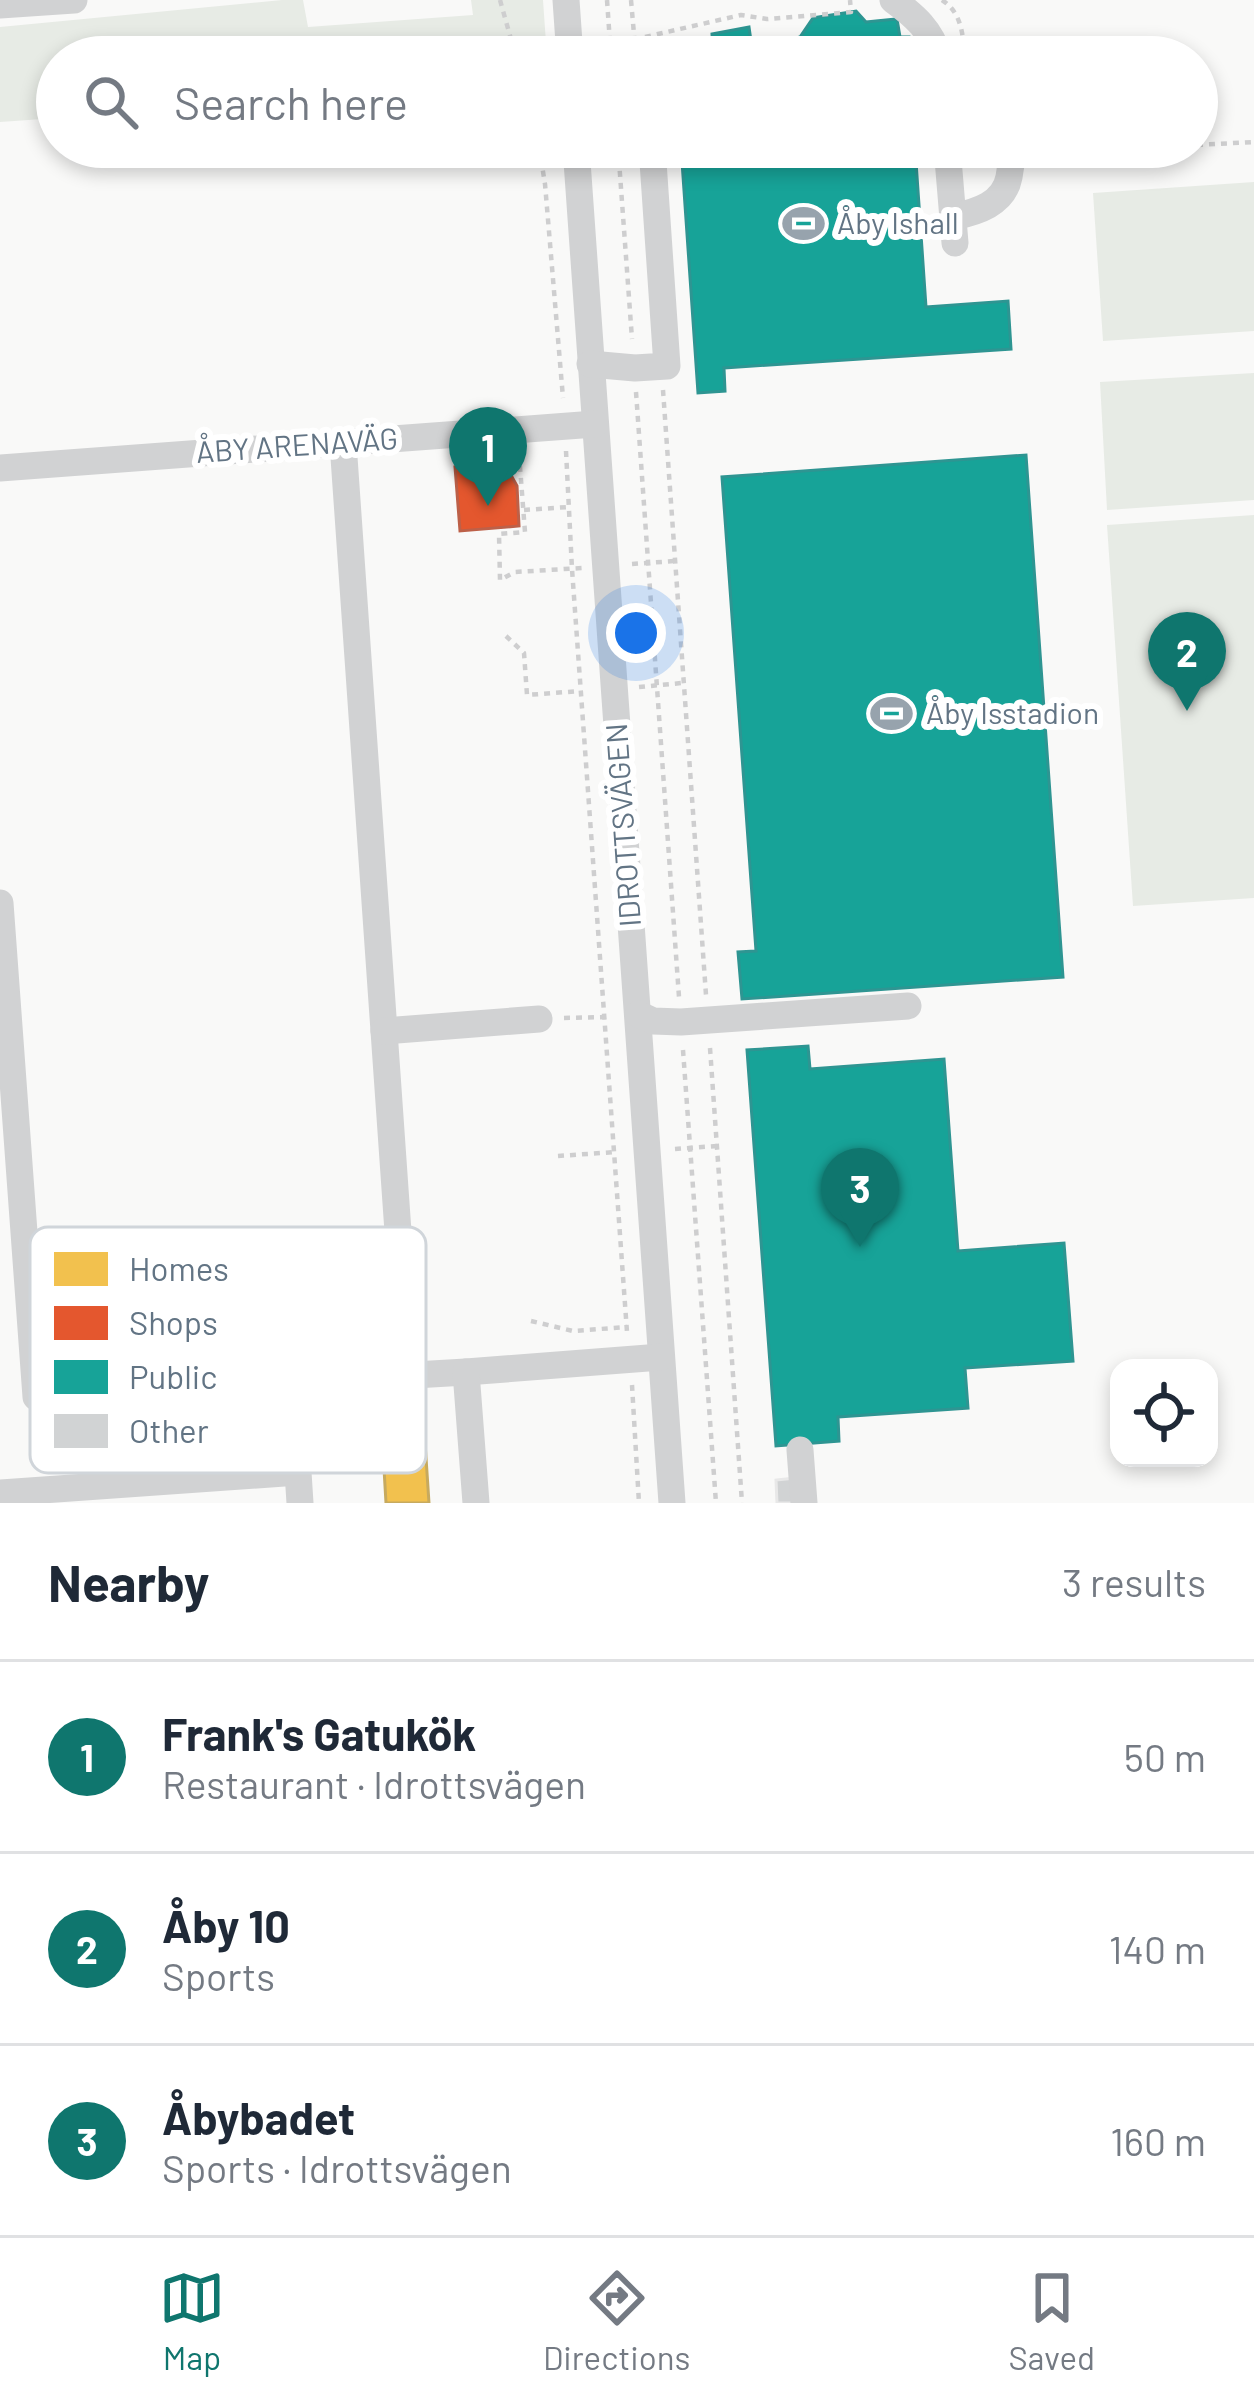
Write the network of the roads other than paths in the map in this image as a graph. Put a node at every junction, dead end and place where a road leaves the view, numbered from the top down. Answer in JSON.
{"nodes":[{"id":1,"x":74,"y":0,"type":"edge"},
{"id":2,"x":566,"y":0,"type":"edge"},
{"id":3,"x":893,"y":0,"type":"edge"},
{"id":4,"x":0,"y":5,"type":"edge"},
{"id":5,"x":569,"y":36,"type":"edge"},
{"id":6,"x":931,"y":36,"type":"edge"},
{"id":7,"x":577,"y":168,"type":"edge"},
{"id":8,"x":653,"y":168,"type":"edge"},
{"id":9,"x":949,"y":168,"type":"edge"},
{"id":10,"x":1011,"y":168,"type":"edge"},
{"id":11,"x":590,"y":364,"type":"junction"},
{"id":12,"x":595,"y":424,"type":"junction"},
{"id":13,"x":344,"y":443,"type":"junction"},
{"id":14,"x":0,"y":468,"type":"edge"},
{"id":15,"x":0,"y":903,"type":"edge"},
{"id":16,"x":908,"y":1006,"type":"dead end"},
{"id":17,"x":638,"y":1015,"type":"junction"},
{"id":18,"x":539,"y":1019,"type":"road end"},
{"id":19,"x":384,"y":1031,"type":"junction"},
{"id":20,"x":398,"y":1227,"type":"edge"},
{"id":21,"x":30,"y":1315,"type":"edge"},
{"id":22,"x":661,"y":1357,"type":"junction"},
{"id":23,"x":466,"y":1372,"type":"junction"},
{"id":24,"x":426,"y":1375,"type":"edge"},
{"id":25,"x":800,"y":1450,"type":"dead end"},
{"id":26,"x":288,"y":1473,"type":"edge"},
{"id":27,"x":298,"y":1473,"type":"edge"},
{"id":28,"x":0,"y":1493,"type":"edge"},
{"id":29,"x":64,"y":1496,"type":"edge"},
{"id":30,"x":300,"y":1503,"type":"edge"},
{"id":31,"x":476,"y":1503,"type":"edge"},
{"id":32,"x":672,"y":1503,"type":"edge"},
{"id":33,"x":804,"y":1503,"type":"edge"}],
"edges":[{"from":1,"to":4,"type":"street"},
{"from":2,"to":5,"type":"street"},
{"from":3,"to":6,"type":"street"},
{"from":7,"to":11,"type":"street","name":"IDROTTSVÄGEN"},
{"from":8,"to":11,"type":"street"},
{"from":9,"to":10,"type":"street"},
{"from":11,"to":12,"type":"street","name":"IDROTTSVÄGEN"},
{"from":12,"to":13,"type":"street","name":"ÅBY ARENAVÄG"},
{"from":12,"to":17,"type":"street","name":"IDROTTSVÄGEN"},
{"from":13,"to":14,"type":"street","name":"ÅBY ARENAVÄG"},
{"from":13,"to":19,"type":"street"},
{"from":15,"to":21,"type":"street"},
{"from":16,"to":17,"type":"street"},
{"from":17,"to":22,"type":"street","name":"IDROTTSVÄGEN"},
{"from":18,"to":19,"type":"street"},
{"from":19,"to":20,"type":"street"},
{"from":22,"to":23,"type":"street"},
{"from":22,"to":32,"type":"street","name":"IDROTTSVÄGEN"},
{"from":23,"to":24,"type":"street"},
{"from":23,"to":31,"type":"street"},
{"from":25,"to":33,"type":"street"},
{"from":26,"to":29,"type":"street"},
{"from":27,"to":30,"type":"street"},
{"from":28,"to":29,"type":"street"}]}
